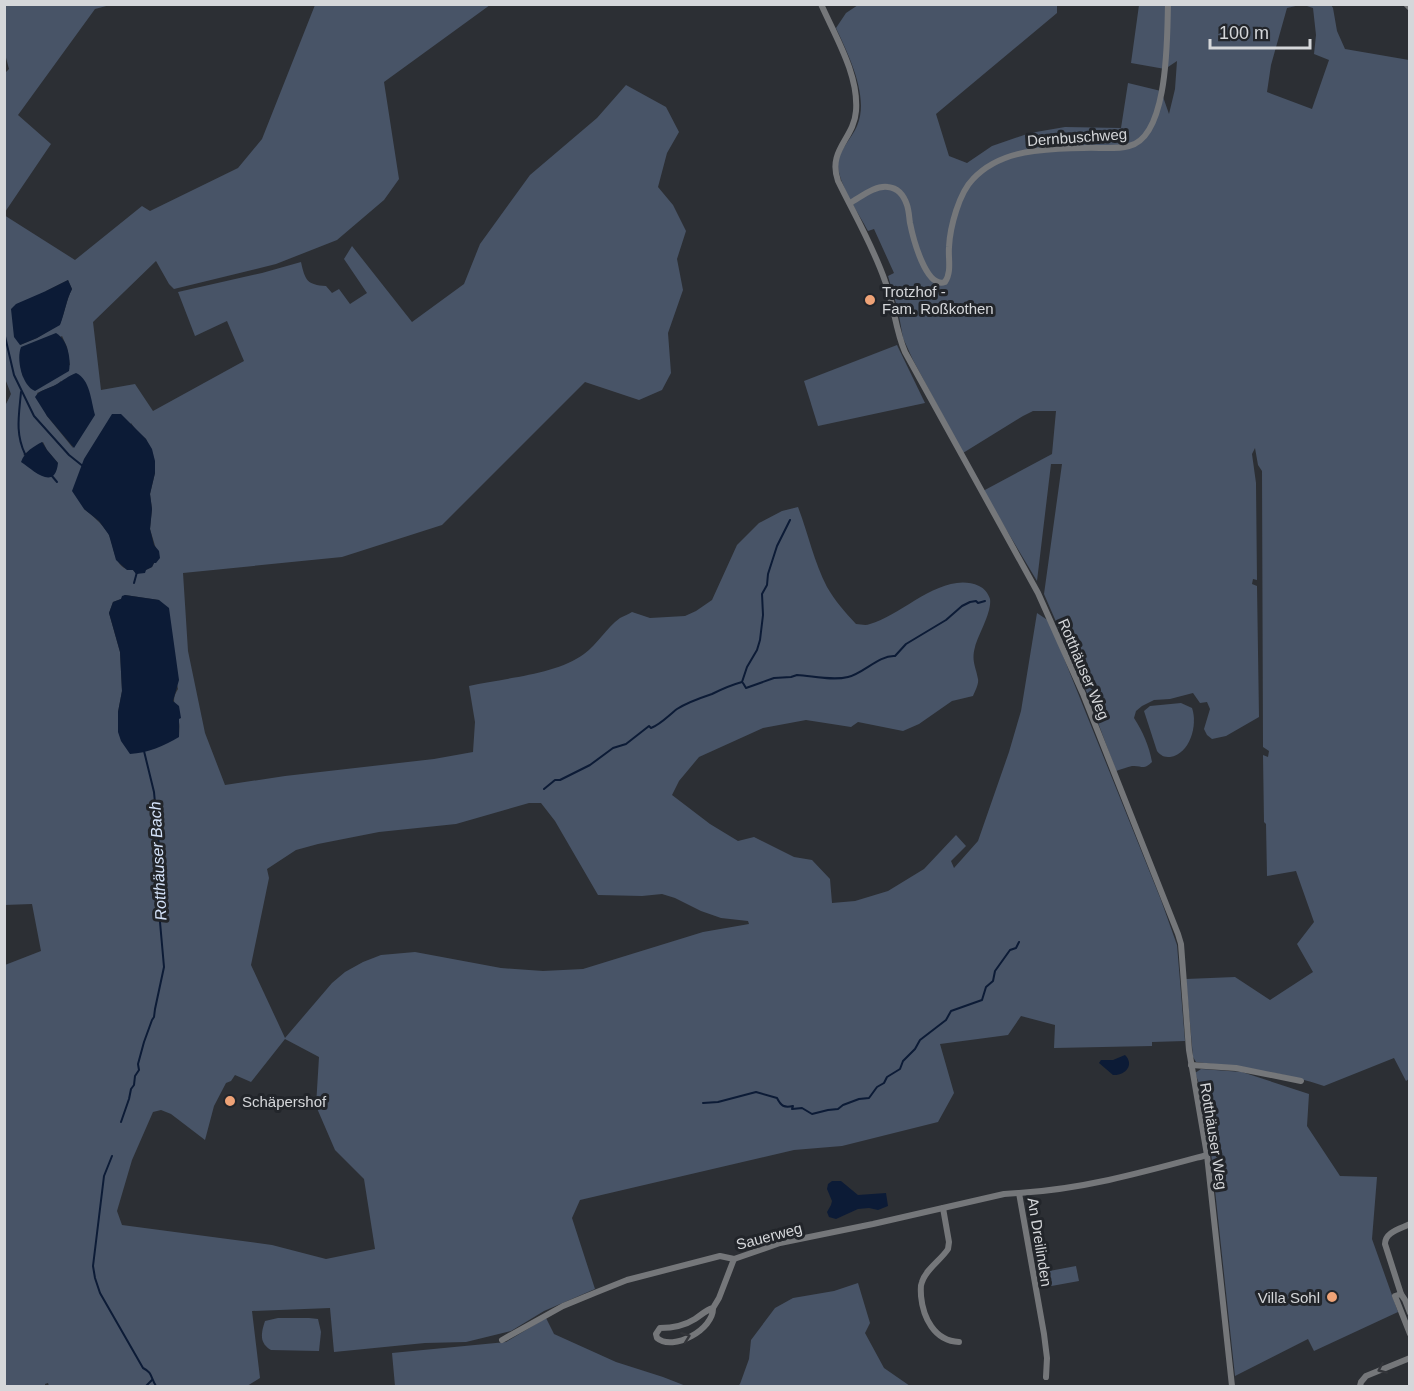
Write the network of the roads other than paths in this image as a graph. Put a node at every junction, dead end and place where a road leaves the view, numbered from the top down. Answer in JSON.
{"nodes":[{"id":1,"x":821,"y":4,"type":"edge"},
{"id":2,"x":1168,"y":4,"type":"edge"},
{"id":3,"x":1406,"y":4,"type":"edge"},
{"id":4,"x":1410,"y":8,"type":"edge"},
{"id":5,"x":850,"y":203,"type":"junction"},
{"id":6,"x":1191,"y":1065,"type":"junction"},
{"id":7,"x":1301,"y":1081,"type":"dead end"},
{"id":8,"x":1207,"y":1155,"type":"junction"},
{"id":9,"x":1019,"y":1193,"type":"junction"},
{"id":10,"x":943,"y":1208,"type":"junction"},
{"id":11,"x":1410,"y":1224,"type":"edge"},
{"id":12,"x":734,"y":1259,"type":"junction"},
{"id":13,"x":1398,"y":1295,"type":"junction"},
{"id":14,"x":713,"y":1308,"type":"junction"},
{"id":15,"x":1410,"y":1313,"type":"edge"},
{"id":16,"x":1410,"y":1334,"type":"edge"},
{"id":17,"x":502,"y":1340,"type":"dead end"},
{"id":18,"x":958,"y":1342,"type":"dead end"},
{"id":19,"x":1410,"y":1358,"type":"edge"},
{"id":20,"x":1046,"y":1377,"type":"dead end"},
{"id":21,"x":1232,"y":1386,"type":"edge"},
{"id":22,"x":1360,"y":1386,"type":"edge"}],
"edges":[{"from":1,"to":5,"type":"street","name":"Rotthäuser Weg"},
{"from":2,"to":5,"type":"street","name":"Dernbuschweg"},
{"from":3,"to":4,"type":"street"},
{"from":5,"to":6,"type":"street","name":"Rotthäuser Weg"},
{"from":6,"to":7,"type":"street"},
{"from":6,"to":8,"type":"street","name":"Rotthäuser Weg"},
{"from":8,"to":9,"type":"street","name":"An Dreilinden"},
{"from":8,"to":21,"type":"street","name":"Rotthäuser Weg"},
{"from":9,"to":10,"type":"street","name":"Sauerweg"},
{"from":9,"to":20,"type":"street","name":"An Dreilinden"},
{"from":10,"to":12,"type":"street","name":"Sauerweg"},
{"from":10,"to":18,"type":"street"},
{"from":11,"to":13,"type":"street"},
{"from":12,"to":14,"type":"street"},
{"from":12,"to":17,"type":"street","name":"Sauerweg"},
{"from":13,"to":15,"type":"street"},
{"from":13,"to":16,"type":"street"},
{"from":14,"to":14,"type":"street","one_way":true},
{"from":19,"to":22,"type":"street","one_way":true}]}
